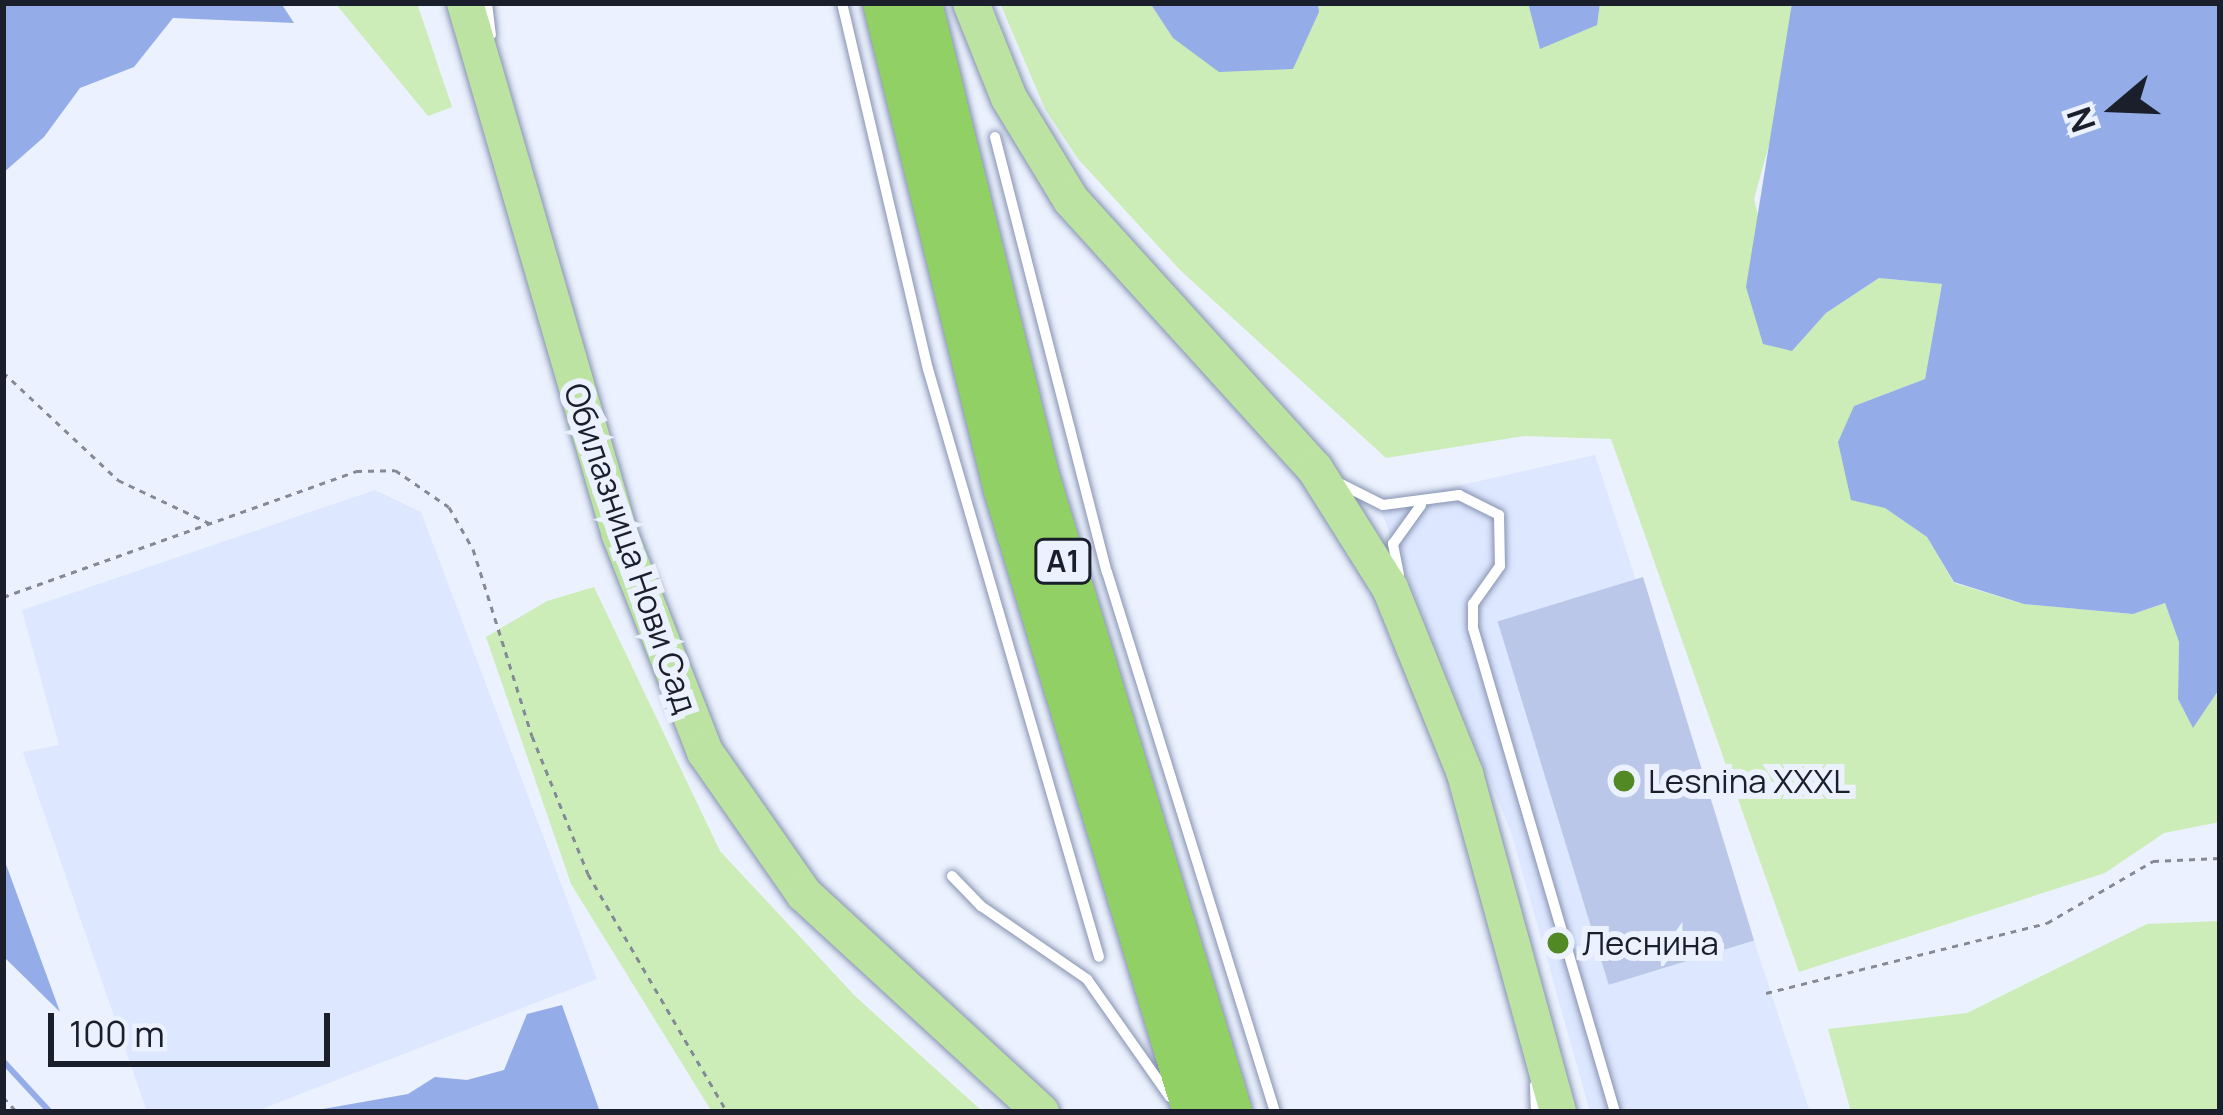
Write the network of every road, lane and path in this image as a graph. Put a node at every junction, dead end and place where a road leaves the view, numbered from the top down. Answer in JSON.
{"nodes":[{"id":1,"x":465,"y":3,"type":"edge"},
{"id":2,"x":487,"y":3,"type":"edge"},
{"id":3,"x":842,"y":3,"type":"edge"},
{"id":4,"x":884,"y":3,"type":"edge"},
{"id":5,"x":921,"y":3,"type":"edge"},
{"id":6,"x":970,"y":3,"type":"edge"},
{"id":7,"x":995,"y":137,"type":"dead end"},
{"id":8,"x":508,"y":165,"type":"junction"},
{"id":9,"x":3,"y":372,"type":"edge"},
{"id":10,"x":1316,"y":470,"type":"junction"},
{"id":11,"x":1420,"y":505,"type":"junction"},
{"id":12,"x":210,"y":524,"type":"junction"},
{"id":13,"x":3,"y":597,"type":"edge"},
{"id":14,"x":1406,"y":623,"type":"junction"},
{"id":15,"x":2220,"y":858,"type":"edge"},
{"id":16,"x":952,"y":875,"type":"dead end"},
{"id":17,"x":1505,"y":923,"type":"junction"},
{"id":18,"x":1099,"y":957,"type":"dead end"},
{"id":19,"x":1766,"y":993,"type":"dead end"},
{"id":20,"x":3,"y":1097,"type":"edge"},
{"id":21,"x":17,"y":1112,"type":"edge"},
{"id":22,"x":728,"y":1112,"type":"edge"},
{"id":23,"x":1041,"y":1112,"type":"edge"},
{"id":24,"x":1178,"y":1112,"type":"edge"},
{"id":25,"x":1194,"y":1112,"type":"edge"},
{"id":26,"x":1231,"y":1112,"type":"edge"},
{"id":27,"x":1275,"y":1112,"type":"edge"},
{"id":28,"x":1536,"y":1112,"type":"edge"},
{"id":29,"x":1558,"y":1112,"type":"edge"},
{"id":30,"x":1615,"y":1112,"type":"edge"}],
"edges":[{"from":1,"to":8,"type":"main road","name":"Обилазница Нови Сад"},
{"from":2,"to":8,"type":"lane"},
{"from":3,"to":18,"type":"lane"},
{"from":4,"to":25,"type":"highway","number":"A1"},
{"from":5,"to":26,"type":"highway","number":"A1"},
{"from":6,"to":10,"type":"main road"},
{"from":7,"to":27,"type":"lane"},
{"from":8,"to":23,"type":"main road","name":"Обилазница Нови Сад"},
{"from":9,"to":12,"type":"path"},
{"from":10,"to":11,"type":"lane"},
{"from":10,"to":14,"type":"main road"},
{"from":11,"to":14,"type":"lane"},
{"from":11,"to":30,"type":"lane"},
{"from":12,"to":13,"type":"path"},
{"from":12,"to":22,"type":"path"},
{"from":14,"to":17,"type":"main road"},
{"from":15,"to":19,"type":"path"},
{"from":16,"to":24,"type":"lane"},
{"from":17,"to":28,"type":"lane"},
{"from":17,"to":29,"type":"main road"},
{"from":20,"to":21,"type":"path"}]}
